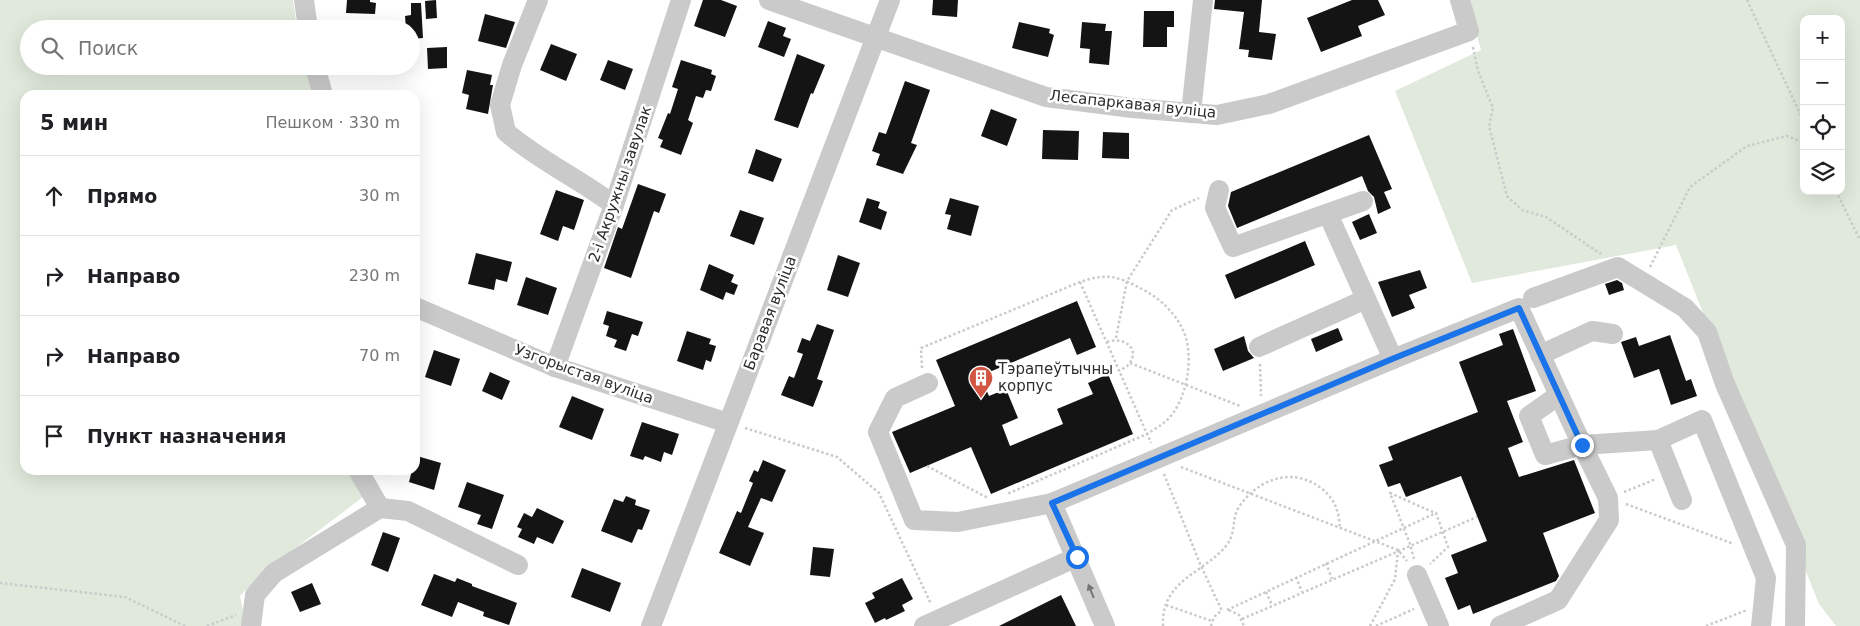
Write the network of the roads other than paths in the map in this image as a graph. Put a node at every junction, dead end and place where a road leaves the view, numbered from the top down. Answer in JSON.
{"nodes":[{"id":1,"x":304,"y":0,"type":"edge"},
{"id":2,"x":538,"y":0,"type":"edge"},
{"id":3,"x":681,"y":0,"type":"edge"},
{"id":4,"x":769,"y":0,"type":"edge"},
{"id":5,"x":890,"y":0,"type":"edge"},
{"id":6,"x":1203,"y":0,"type":"edge"},
{"id":7,"x":1460,"y":0,"type":"edge"},
{"id":8,"x":307,"y":20,"type":"edge"},
{"id":9,"x":875,"y":37,"type":"junction"},
{"id":10,"x":317,"y":75,"type":"edge"},
{"id":11,"x":321,"y":90,"type":"edge"},
{"id":12,"x":1191,"y":112,"type":"junction"},
{"id":13,"x":1219,"y":190,"type":"road end"},
{"id":14,"x":1363,"y":200,"type":"dead end"},
{"id":15,"x":614,"y":205,"type":"junction"},
{"id":16,"x":1328,"y":214,"type":"junction"},
{"id":17,"x":1533,"y":298,"type":"dead end"},
{"id":18,"x":1366,"y":299,"type":"junction"},
{"id":19,"x":420,"y":309,"type":"edge"},
{"id":20,"x":1614,"y":334,"type":"dead end"},
{"id":21,"x":1259,"y":347,"type":"road end"},
{"id":22,"x":1540,"y":355,"type":"junction"},
{"id":23,"x":1392,"y":359,"type":"junction"},
{"id":24,"x":554,"y":367,"type":"junction"},
{"id":25,"x":928,"y":384,"type":"road end"},
{"id":26,"x":1559,"y":396,"type":"junction"},
{"id":27,"x":728,"y":423,"type":"junction"},
{"id":28,"x":1658,"y":440,"type":"junction"},
{"id":29,"x":1582,"y":445,"type":"junction"},
{"id":30,"x":361,"y":475,"type":"edge"},
{"id":31,"x":1682,"y":500,"type":"dead end"},
{"id":32,"x":1052,"y":503,"type":"junction"},
{"id":33,"x":380,"y":508,"type":"junction"},
{"id":34,"x":1077,"y":557,"type":"junction"},
{"id":35,"x":518,"y":565,"type":"dead end"},
{"id":36,"x":1417,"y":575,"type":"road end"},
{"id":37,"x":252,"y":617,"type":"edge"},
{"id":38,"x":931,"y":623,"type":"edge"},
{"id":39,"x":651,"y":626,"type":"edge"},
{"id":40,"x":1105,"y":626,"type":"edge"},
{"id":41,"x":1438,"y":626,"type":"edge"},
{"id":42,"x":1500,"y":626,"type":"edge"},
{"id":43,"x":1761,"y":626,"type":"edge"},
{"id":44,"x":1795,"y":626,"type":"edge"}],
"edges":[{"from":1,"to":8,"type":"street"},
{"from":2,"to":15,"type":"street"},
{"from":3,"to":15,"type":"street","name":"2-і Акружны завулак"},
{"from":4,"to":9,"type":"street","name":"Лесапаркавая вуліца"},
{"from":5,"to":9,"type":"street","name":"Баравая вуліца"},
{"from":6,"to":12,"type":"street"},
{"from":7,"to":12,"type":"street","name":"Лесапаркавая вуліца"},
{"from":9,"to":12,"type":"street","name":"Лесапаркавая вуліца"},
{"from":9,"to":27,"type":"street","name":"Баравая вуліца"},
{"from":10,"to":11,"type":"street"},
{"from":13,"to":16,"type":"street"},
{"from":14,"to":16,"type":"street"},
{"from":15,"to":24,"type":"street","name":"2-і Акружны завулак"},
{"from":16,"to":18,"type":"street"},
{"from":17,"to":44,"type":"street"},
{"from":18,"to":21,"type":"street"},
{"from":18,"to":23,"type":"street"},
{"from":19,"to":24,"type":"street","name":"Узгорыстая вуліца"},
{"from":20,"to":22,"type":"street"},
{"from":22,"to":23,"type":"street"},
{"from":22,"to":26,"type":"street"},
{"from":23,"to":32,"type":"street"},
{"from":24,"to":27,"type":"street","name":"Узгорыстая вуліца"},
{"from":25,"to":32,"type":"street"},
{"from":26,"to":29,"type":"street"},
{"from":26,"to":29,"type":"street"},
{"from":27,"to":39,"type":"street","name":"Баравая вуліца"},
{"from":28,"to":29,"type":"street"},
{"from":28,"to":31,"type":"street"},
{"from":28,"to":43,"type":"street"},
{"from":29,"to":42,"type":"street"},
{"from":30,"to":33,"type":"street"},
{"from":32,"to":34,"type":"street"},
{"from":33,"to":35,"type":"street"},
{"from":33,"to":37,"type":"street"},
{"from":34,"to":38,"type":"street"},
{"from":40,"to":34,"type":"street","one_way":true},
{"from":36,"to":41,"type":"street"}]}
